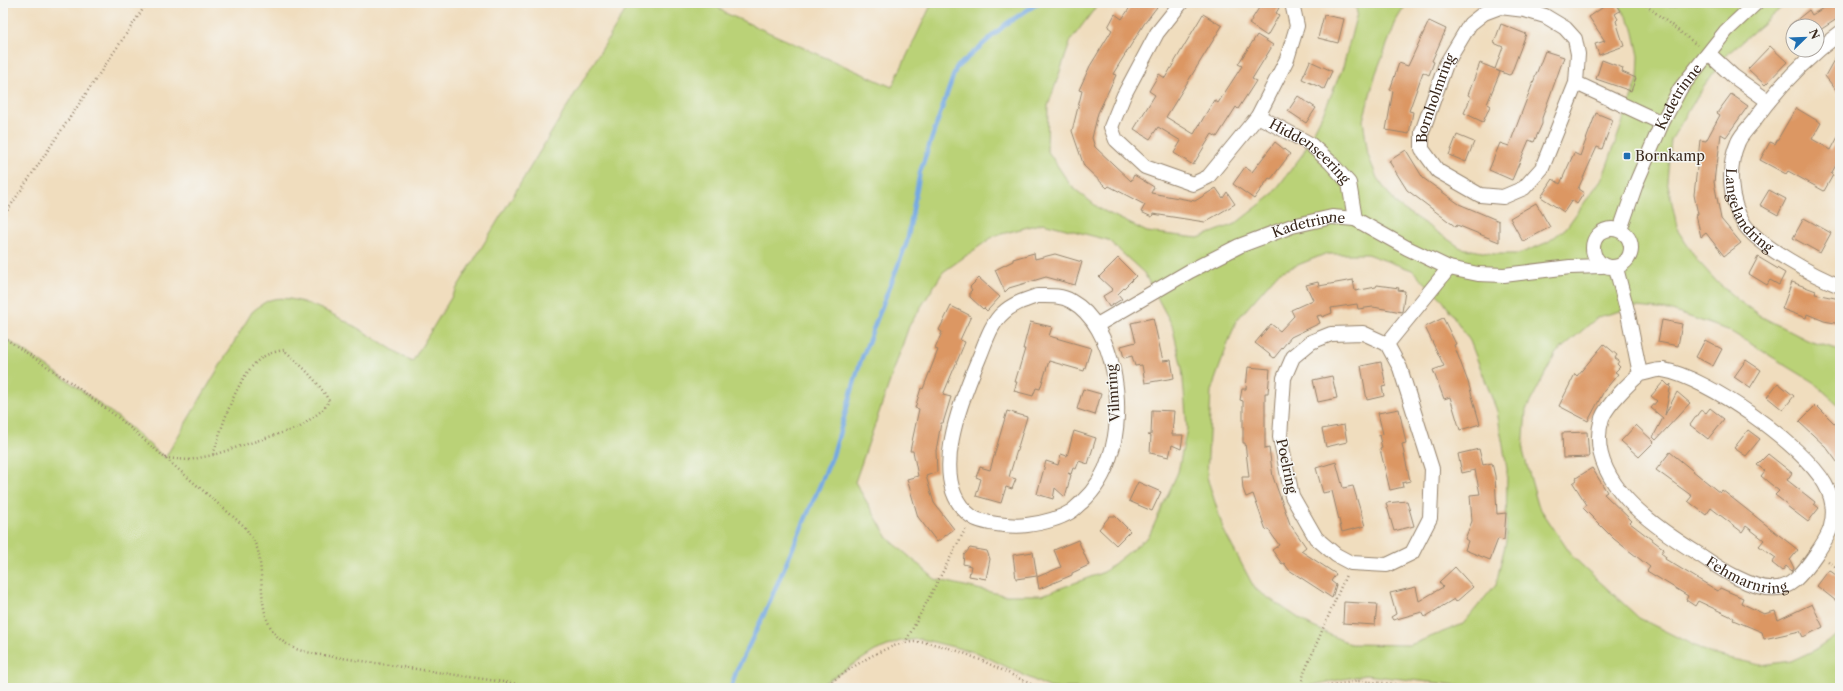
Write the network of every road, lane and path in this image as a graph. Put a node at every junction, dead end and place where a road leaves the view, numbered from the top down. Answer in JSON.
{"nodes":[{"id":1,"x":146,"y":3,"type":"edge"},
{"id":2,"x":1181,"y":3,"type":"edge"},
{"id":3,"x":1292,"y":3,"type":"edge"},
{"id":4,"x":1643,"y":3,"type":"edge"},
{"id":5,"x":1751,"y":5,"type":"edge"},
{"id":6,"x":1840,"y":34,"type":"edge"},
{"id":7,"x":1709,"y":54,"type":"junction"},
{"id":8,"x":1576,"y":83,"type":"junction"},
{"id":9,"x":1768,"y":101,"type":"junction"},
{"id":10,"x":1258,"y":116,"type":"junction"},
{"id":11,"x":1662,"y":123,"type":"junction"},
{"id":12,"x":3,"y":217,"type":"edge"},
{"id":13,"x":1355,"y":219,"type":"junction"},
{"id":14,"x":1620,"y":230,"type":"junction"},
{"id":15,"x":1609,"y":267,"type":"junction"},
{"id":16,"x":1449,"y":268,"type":"junction"},
{"id":17,"x":1840,"y":286,"type":"edge"},
{"id":18,"x":1097,"y":325,"type":"junction"},
{"id":19,"x":3,"y":337,"type":"edge"},
{"id":20,"x":1386,"y":344,"type":"junction"},
{"id":21,"x":1640,"y":374,"type":"junction"},
{"id":22,"x":213,"y":455,"type":"junction"},
{"id":23,"x":165,"y":458,"type":"junction"},
{"id":24,"x":972,"y":517,"type":"junction"},
{"id":25,"x":1351,"y":563,"type":"junction"},
{"id":26,"x":905,"y":643,"type":"junction"},
{"id":27,"x":544,"y":688,"type":"edge"},
{"id":28,"x":822,"y":688,"type":"edge"},
{"id":29,"x":1039,"y":688,"type":"edge"},
{"id":30,"x":1304,"y":688,"type":"edge"},
{"id":31,"x":1315,"y":688,"type":"edge"},
{"id":32,"x":1442,"y":688,"type":"edge"}],
"edges":[{"from":1,"to":12,"type":"path"},
{"from":2,"to":10,"type":"street","name":"Hiddenseering"},
{"from":3,"to":10,"type":"street","name":"Hiddenseering"},
{"from":4,"to":7,"type":"path"},
{"from":5,"to":7,"type":"street","name":"Kadetrinne"},
{"from":6,"to":9,"type":"street","name":"Langelandring"},
{"from":7,"to":9,"type":"street"},
{"from":7,"to":11,"type":"street","name":"Kadetrinne"},
{"from":8,"to":8,"type":"street","name":"Bornholmring"},
{"from":8,"to":11,"type":"street"},
{"from":9,"to":17,"type":"street","name":"Langelandring"},
{"from":10,"to":13,"type":"street","name":"Hiddenseering"},
{"from":11,"to":14,"type":"street","name":"Kadetrinne"},
{"from":13,"to":16,"type":"street","name":"Kadetrinne"},
{"from":13,"to":18,"type":"street","name":"Kadetrinne"},
{"from":14,"to":15,"type":"street"},
{"from":14,"to":15,"type":"street"},
{"from":15,"to":16,"type":"street","name":"Kadetrinne"},
{"from":15,"to":21,"type":"street"},
{"from":16,"to":20,"type":"street"},
{"from":18,"to":24,"type":"street","name":"Vilmring"},
{"from":18,"to":24,"type":"street","name":"Vilmring"},
{"from":19,"to":23,"type":"path"},
{"from":20,"to":25,"type":"street","name":"Poelring"},
{"from":20,"to":25,"type":"street","name":"Poelring"},
{"from":21,"to":21,"type":"street","name":"Fehmarnring"},
{"from":22,"to":22,"type":"path"},
{"from":22,"to":23,"type":"path"},
{"from":23,"to":27,"type":"path"},
{"from":24,"to":26,"type":"path"},
{"from":25,"to":30,"type":"path"},
{"from":26,"to":28,"type":"path"},
{"from":26,"to":29,"type":"path"},
{"from":31,"to":32,"type":"path"}]}
